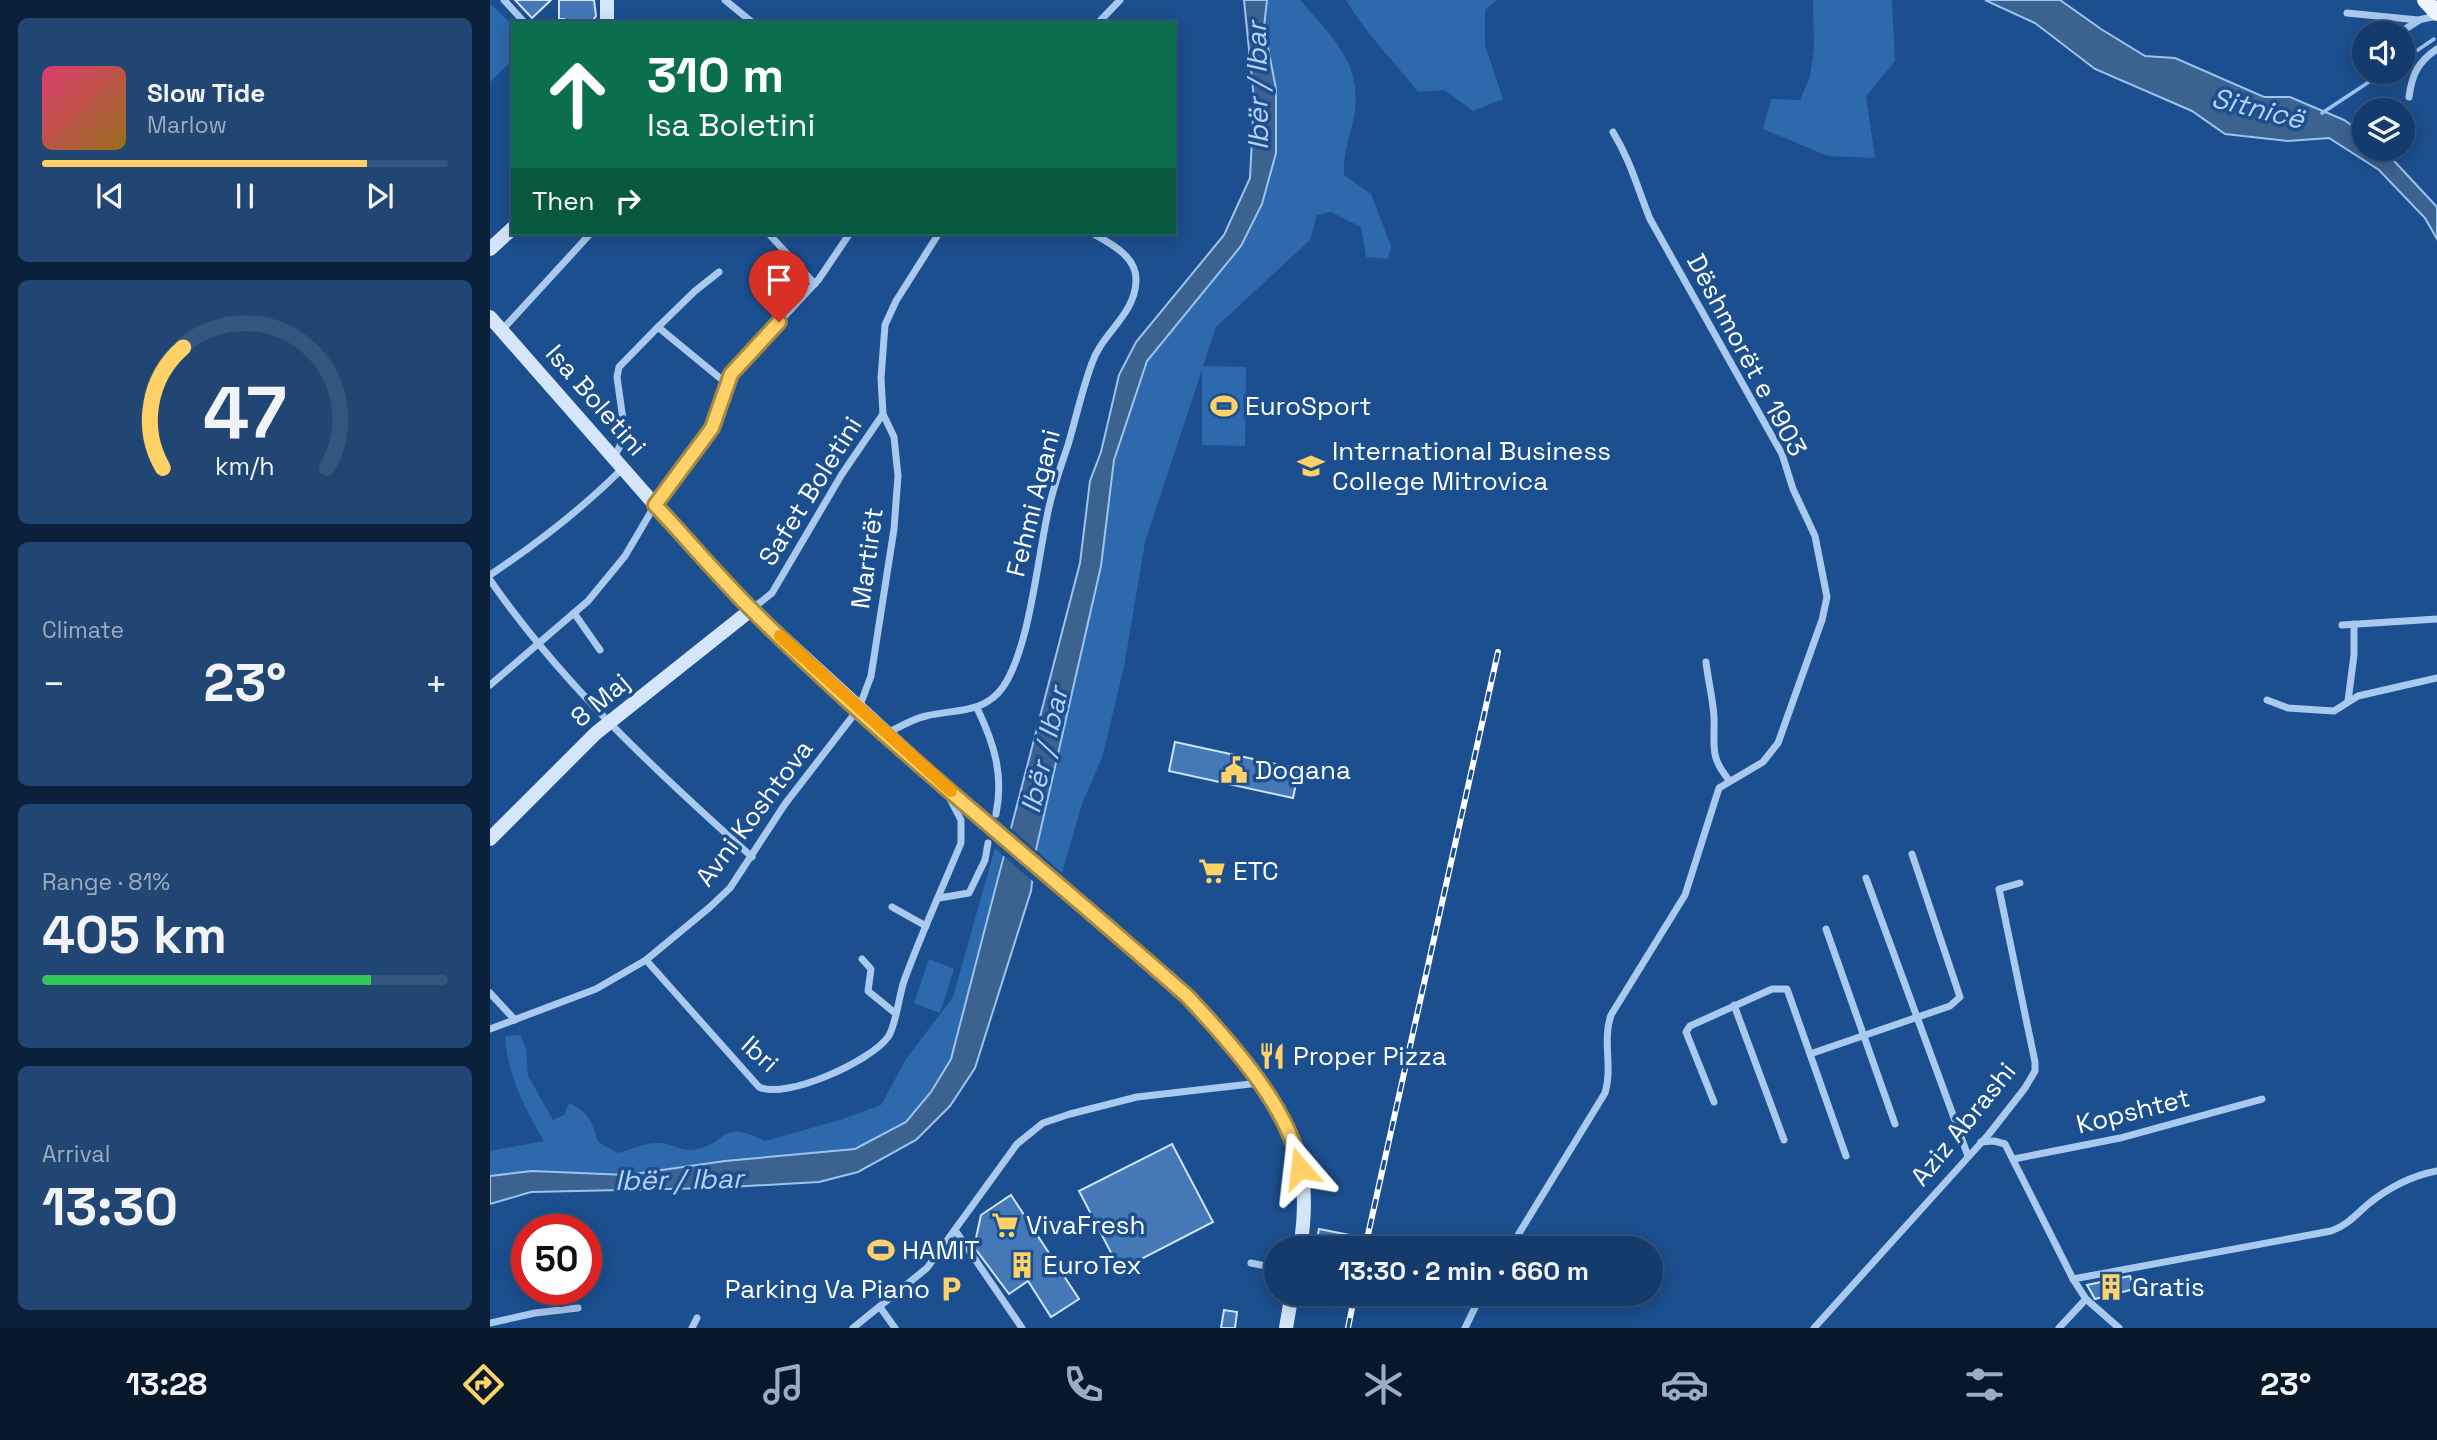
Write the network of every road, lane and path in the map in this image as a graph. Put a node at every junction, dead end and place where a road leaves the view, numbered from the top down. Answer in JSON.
{"nodes":[{"id":1,"x":504,"y":0,"type":"edge"},
{"id":2,"x":607,"y":0,"type":"edge"},
{"id":3,"x":725,"y":0,"type":"edge"},
{"id":4,"x":1121,"y":0,"type":"edge"},
{"id":5,"x":2425,"y":0,"type":"edge"},
{"id":6,"x":2347,"y":13,"type":"dead end"},
{"id":7,"x":2437,"y":15,"type":"edge"},
{"id":8,"x":2418,"y":20,"type":"junction"},
{"id":9,"x":523,"y":21,"type":"edge"},
{"id":10,"x":607,"y":21,"type":"edge"},
{"id":11,"x":751,"y":21,"type":"edge"},
{"id":12,"x":1100,"y":21,"type":"edge"},
{"id":13,"x":2415,"y":22,"type":"edge"},
{"id":14,"x":2437,"y":49,"type":"edge"},
{"id":15,"x":2409,"y":97,"type":"dead end"},
{"id":16,"x":1613,"y":132,"type":"dead end"},
{"id":17,"x":511,"y":230,"type":"edge"},
{"id":18,"x":588,"y":235,"type":"edge"},
{"id":19,"x":770,"y":235,"type":"edge"},
{"id":20,"x":849,"y":235,"type":"edge"},
{"id":21,"x":938,"y":235,"type":"edge"},
{"id":22,"x":1095,"y":235,"type":"edge"},
{"id":23,"x":490,"y":249,"type":"edge"},
{"id":24,"x":719,"y":272,"type":"dead end"},
{"id":25,"x":815,"y":284,"type":"junction"},
{"id":26,"x":490,"y":319,"type":"edge"},
{"id":27,"x":658,"y":327,"type":"junction"},
{"id":28,"x":501,"y":331,"type":"junction"},
{"id":29,"x":726,"y":383,"type":"junction"},
{"id":30,"x":883,"y":414,"type":"junction"},
{"id":31,"x":618,"y":463,"type":"junction"},
{"id":32,"x":655,"y":505,"type":"junction"},
{"id":33,"x":490,"y":577,"type":"edge"},
{"id":34,"x":752,"y":609,"type":"junction"},
{"id":35,"x":574,"y":613,"type":"junction"},
{"id":36,"x":2437,"y":619,"type":"edge"},
{"id":37,"x":2354,"y":624,"type":"junction"},
{"id":38,"x":2342,"y":625,"type":"dead end"},
{"id":39,"x":538,"y":644,"type":"junction"},
{"id":40,"x":600,"y":650,"type":"dead end"},
{"id":41,"x":1706,"y":662,"type":"dead end"},
{"id":42,"x":2437,"y":678,"type":"edge"},
{"id":43,"x":490,"y":685,"type":"edge"},
{"id":44,"x":2267,"y":700,"type":"dead end"},
{"id":45,"x":2348,"y":701,"type":"junction"},
{"id":46,"x":859,"y":708,"type":"junction"},
{"id":47,"x":977,"y":708,"type":"junction"},
{"id":48,"x":609,"y":723,"type":"junction"},
{"id":49,"x":887,"y":733,"type":"junction"},
{"id":50,"x":936,"y":778,"type":"junction"},
{"id":51,"x":1729,"y":780,"type":"junction"},
{"id":52,"x":996,"y":814,"type":"dead end"},
{"id":53,"x":490,"y":839,"type":"edge"},
{"id":54,"x":988,"y":843,"type":"dead end"},
{"id":55,"x":1912,"y":855,"type":"dead end"},
{"id":56,"x":751,"y":857,"type":"junction"},
{"id":57,"x":1866,"y":878,"type":"dead end"},
{"id":58,"x":2020,"y":883,"type":"dead end"},
{"id":59,"x":939,"y":898,"type":"junction"},
{"id":60,"x":892,"y":907,"type":"dead end"},
{"id":61,"x":926,"y":926,"type":"junction"},
{"id":62,"x":1826,"y":929,"type":"dead end"},
{"id":63,"x":862,"y":959,"type":"dead end"},
{"id":64,"x":646,"y":960,"type":"junction"},
{"id":65,"x":490,"y":993,"type":"edge"},
{"id":66,"x":1734,"y":1005,"type":"junction"},
{"id":67,"x":895,"y":1013,"type":"junction"},
{"id":68,"x":1917,"y":1017,"type":"junction"},
{"id":69,"x":515,"y":1020,"type":"junction"},
{"id":70,"x":490,"y":1029,"type":"edge"},
{"id":71,"x":1863,"y":1036,"type":"junction"},
{"id":72,"x":1810,"y":1054,"type":"junction"},
{"id":73,"x":1259,"y":1083,"type":"junction"},
{"id":74,"x":2262,"y":1100,"type":"dead end"},
{"id":75,"x":1714,"y":1102,"type":"dead end"},
{"id":76,"x":1895,"y":1124,"type":"dead end"},
{"id":77,"x":1784,"y":1140,"type":"dead end"},
{"id":78,"x":1981,"y":1142,"type":"junction"},
{"id":79,"x":1846,"y":1156,"type":"dead end"},
{"id":80,"x":1968,"y":1156,"type":"junction"},
{"id":81,"x":2014,"y":1159,"type":"junction"},
{"id":82,"x":2437,"y":1171,"type":"edge"},
{"id":83,"x":955,"y":1230,"type":"junction"},
{"id":84,"x":1301,"y":1236,"type":"edge"},
{"id":85,"x":1517,"y":1236,"type":"edge"},
{"id":86,"x":1251,"y":1263,"type":"dead end"},
{"id":87,"x":1264,"y":1266,"type":"edge"},
{"id":88,"x":2073,"y":1279,"type":"junction"},
{"id":89,"x":2086,"y":1299,"type":"junction"},
{"id":90,"x":1290,"y":1306,"type":"edge"},
{"id":91,"x":1476,"y":1306,"type":"edge"},
{"id":92,"x":880,"y":1307,"type":"junction"},
{"id":93,"x":578,"y":1308,"type":"dead end"},
{"id":94,"x":697,"y":1318,"type":"dead end"},
{"id":95,"x":490,"y":1323,"type":"edge"},
{"id":96,"x":692,"y":1328,"type":"edge"},
{"id":97,"x":853,"y":1328,"type":"edge"},
{"id":98,"x":895,"y":1328,"type":"edge"},
{"id":99,"x":1022,"y":1328,"type":"edge"},
{"id":100,"x":1286,"y":1328,"type":"edge"},
{"id":101,"x":1465,"y":1328,"type":"edge"},
{"id":102,"x":1814,"y":1328,"type":"edge"},
{"id":103,"x":2059,"y":1328,"type":"edge"},
{"id":104,"x":2119,"y":1328,"type":"edge"}],
"edges":[{"from":1,"to":9,"type":"street"},
{"from":2,"to":10,"type":"main road"},
{"from":3,"to":11,"type":"street"},
{"from":4,"to":12,"type":"street"},
{"from":5,"to":7,"type":"main road"},
{"from":6,"to":8,"type":"street"},
{"from":7,"to":8,"type":"street"},
{"from":8,"to":13,"type":"street"},
{"from":14,"to":15,"type":"street"},
{"from":16,"to":51,"type":"street","name":"Dëshmorët e 1903"},
{"from":17,"to":23,"type":"main road"},
{"from":18,"to":28,"type":"street"},
{"from":19,"to":25,"type":"street"},
{"from":20,"to":25,"type":"street"},
{"from":21,"to":30,"type":"street","name":"Safet Boletini"},
{"from":22,"to":47,"type":"street","name":"Fehmi Agani"},
{"from":24,"to":27,"type":"street"},
{"from":25,"to":29,"type":"street"},
{"from":26,"to":28,"type":"main road","name":"Isa Boletini"},
{"from":27,"to":29,"type":"street"},
{"from":27,"to":31,"type":"street"},
{"from":28,"to":31,"type":"main road","name":"Isa Boletini"},
{"from":29,"to":32,"type":"street"},
{"from":30,"to":34,"type":"street","name":"Safet Boletini"},
{"from":30,"to":46,"type":"street","name":"Martirët"},
{"from":31,"to":32,"type":"main road","name":"Isa Boletini"},
{"from":31,"to":33,"type":"street"},
{"from":32,"to":34,"type":"main road","name":"Isa Boletini"},
{"from":32,"to":35,"type":"street"},
{"from":33,"to":39,"type":"street"},
{"from":34,"to":46,"type":"main road","name":"Isa Boletini"},
{"from":34,"to":48,"type":"main road","name":"8 Maj"},
{"from":35,"to":39,"type":"street"},
{"from":35,"to":40,"type":"street"},
{"from":36,"to":37,"type":"street"},
{"from":37,"to":38,"type":"street"},
{"from":37,"to":45,"type":"street"},
{"from":39,"to":43,"type":"street"},
{"from":39,"to":48,"type":"street"},
{"from":41,"to":51,"type":"street"},
{"from":42,"to":45,"type":"street"},
{"from":44,"to":45,"type":"street"},
{"from":46,"to":49,"type":"main road","name":"Isa Boletini"},
{"from":46,"to":56,"type":"street","name":"Avni Koshtova"},
{"from":47,"to":49,"type":"street"},
{"from":47,"to":52,"type":"street"},
{"from":48,"to":53,"type":"main road","name":"8 Maj"},
{"from":48,"to":56,"type":"street"},
{"from":49,"to":50,"type":"main road","name":"Isa Boletini"},
{"from":50,"to":59,"type":"street","name":"Ibri"},
{"from":50,"to":73,"type":"main road","name":"Isa Boletini","bridge":true},
{"from":51,"to":85,"type":"street"},
{"from":54,"to":59,"type":"street"},
{"from":55,"to":68,"type":"street"},
{"from":56,"to":64,"type":"street","name":"Avni Koshtova"},
{"from":57,"to":68,"type":"street"},
{"from":58,"to":78,"type":"street","name":"Aziz Abrashi"},
{"from":59,"to":61,"type":"street","name":"Ibri"},
{"from":60,"to":61,"type":"street"},
{"from":61,"to":67,"type":"street","name":"Ibri"},
{"from":62,"to":71,"type":"street"},
{"from":63,"to":67,"type":"street"},
{"from":64,"to":67,"type":"street","name":"Ibri"},
{"from":64,"to":69,"type":"street","name":"Avni Koshtova"},
{"from":65,"to":69,"type":"street"},
{"from":66,"to":72,"type":"street"},
{"from":66,"to":75,"type":"street"},
{"from":66,"to":77,"type":"street"},
{"from":68,"to":71,"type":"street"},
{"from":68,"to":80,"type":"street"},
{"from":69,"to":70,"type":"street","name":"Avni Koshtova"},
{"from":71,"to":72,"type":"street"},
{"from":71,"to":76,"type":"street"},
{"from":72,"to":79,"type":"street"},
{"from":73,"to":83,"type":"street"},
{"from":73,"to":84,"type":"main road","name":"Isa Boletini"},
{"from":74,"to":81,"type":"street","name":"Kopshtet"},
{"from":78,"to":80,"type":"street","name":"Aziz Abrashi"},
{"from":78,"to":81,"type":"street"},
{"from":80,"to":102,"type":"street","name":"Aziz Abrashi"},
{"from":81,"to":88,"type":"street"},
{"from":82,"to":88,"type":"street"},
{"from":83,"to":92,"type":"street"},
{"from":83,"to":99,"type":"street"},
{"from":86,"to":87,"type":"street"},
{"from":88,"to":89,"type":"street"},
{"from":89,"to":103,"type":"street"},
{"from":89,"to":104,"type":"street"},
{"from":90,"to":100,"type":"main road"},
{"from":91,"to":101,"type":"street"},
{"from":92,"to":97,"type":"street"},
{"from":92,"to":98,"type":"street"},
{"from":93,"to":95,"type":"street"},
{"from":94,"to":96,"type":"street"}]}
